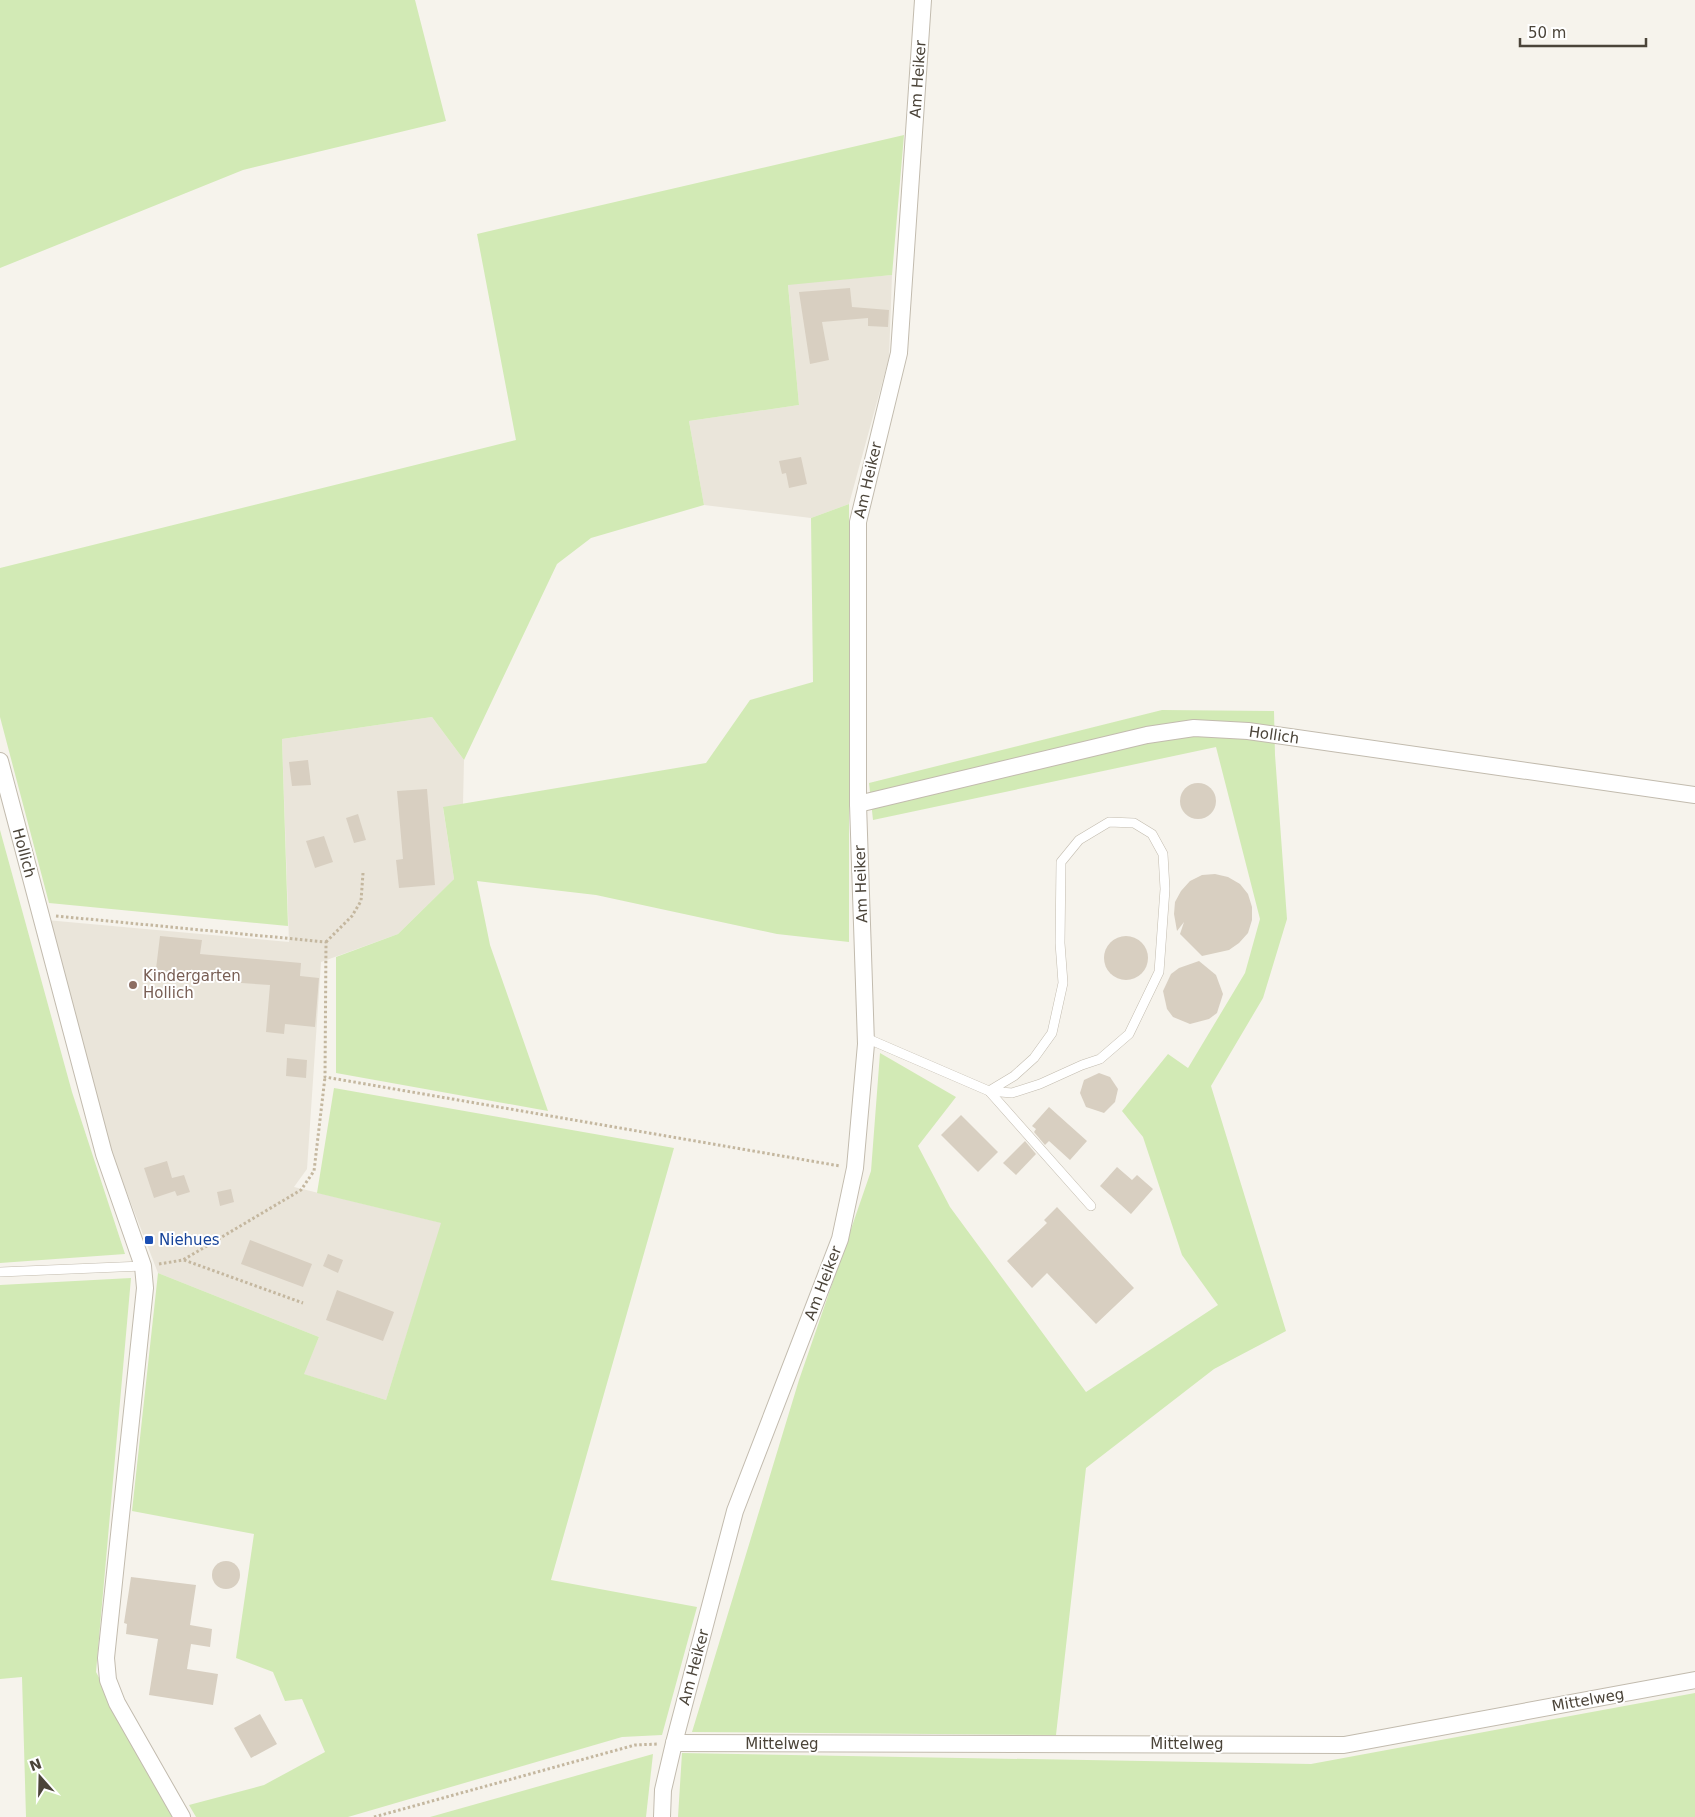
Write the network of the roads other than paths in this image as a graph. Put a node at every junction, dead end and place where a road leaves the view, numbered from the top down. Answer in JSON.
{"nodes":[{"id":1,"x":923,"y":0,"type":"edge"},
{"id":2,"x":0,"y":762,"type":"edge"},
{"id":3,"x":1695,"y":795,"type":"edge"},
{"id":4,"x":858,"y":804,"type":"junction"},
{"id":5,"x":866,"y":1038,"type":"junction"},
{"id":6,"x":989,"y":1091,"type":"junction"},
{"id":7,"x":1091,"y":1206,"type":"dead end"},
{"id":8,"x":143,"y":1266,"type":"junction"},
{"id":9,"x":0,"y":1272,"type":"edge"},
{"id":10,"x":1695,"y":1680,"type":"edge"},
{"id":11,"x":674,"y":1743,"type":"junction"},
{"id":12,"x":182,"y":1817,"type":"edge"},
{"id":13,"x":662,"y":1817,"type":"edge"}],
"edges":[{"from":1,"to":4,"type":"street","name":"Am Heiker"},
{"from":2,"to":8,"type":"street","name":"Hollich"},
{"from":3,"to":4,"type":"street","name":"Hollich"},
{"from":4,"to":5,"type":"street","name":"Am Heiker"},
{"from":5,"to":6,"type":"lane"},
{"from":5,"to":11,"type":"street","name":"Am Heiker"},
{"from":6,"to":6,"type":"lane"},
{"from":6,"to":7,"type":"lane"},
{"from":8,"to":9,"type":"lane"},
{"from":8,"to":12,"type":"street","name":"Hollich"},
{"from":10,"to":11,"type":"street","name":"Mittelweg"},
{"from":11,"to":13,"type":"street","name":"Am Heiker"}]}
